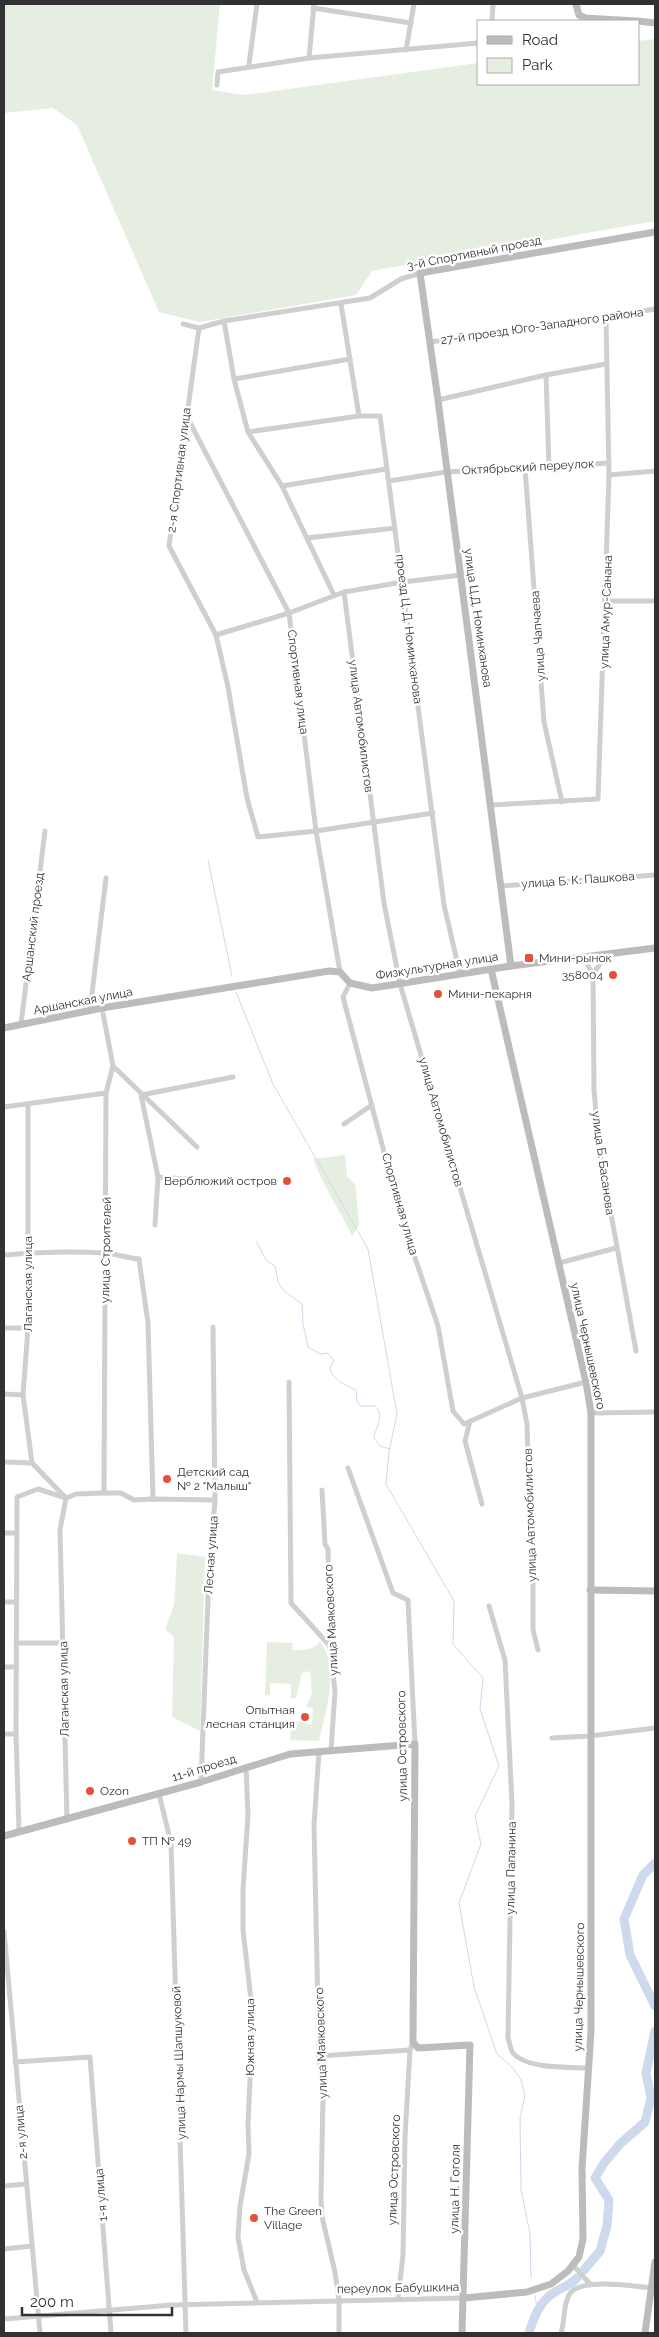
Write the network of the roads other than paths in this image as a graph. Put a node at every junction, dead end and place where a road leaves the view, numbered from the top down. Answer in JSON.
{"nodes":[{"id":1,"x":257,"y":4,"type":"edge"},
{"id":2,"x":414,"y":4,"type":"edge"},
{"id":3,"x":493,"y":4,"type":"edge"},
{"id":4,"x":576,"y":4,"type":"edge"},
{"id":5,"x":313,"y":6,"type":"edge"},
{"id":6,"x":576,"y":18,"type":"edge"},
{"id":7,"x":492,"y":20,"type":"edge"},
{"id":8,"x":620,"y":20,"type":"edge"},
{"id":9,"x":639,"y":21,"type":"edge"},
{"id":10,"x":655,"y":22,"type":"edge"},
{"id":11,"x":410,"y":23,"type":"junction"},
{"id":12,"x":477,"y":43,"type":"edge"},
{"id":13,"x":406,"y":50,"type":"junction"},
{"id":14,"x":309,"y":58,"type":"junction"},
{"id":15,"x":249,"y":64,"type":"dead end"},
{"id":16,"x":217,"y":85,"type":"dead end"},
{"id":17,"x":655,"y":232,"type":"edge"},
{"id":18,"x":420,"y":274,"type":"junction"},
{"id":19,"x":342,"y":304,"type":"junction"},
{"id":20,"x":655,"y":309,"type":"edge"},
{"id":21,"x":606,"y":318,"type":"junction"},
{"id":22,"x":224,"y":321,"type":"junction"},
{"id":23,"x":183,"y":324,"type":"dead end"},
{"id":24,"x":199,"y":328,"type":"junction"},
{"id":25,"x":430,"y":342,"type":"junction"},
{"id":26,"x":350,"y":359,"type":"junction"},
{"id":27,"x":606,"y":364,"type":"junction"},
{"id":28,"x":546,"y":375,"type":"junction"},
{"id":29,"x":234,"y":379,"type":"junction"},
{"id":30,"x":438,"y":400,"type":"junction"},
{"id":31,"x":186,"y":415,"type":"junction"},
{"id":32,"x":359,"y":416,"type":"junction"},
{"id":33,"x":248,"y":432,"type":"junction"},
{"id":34,"x":609,"y":463,"type":"junction"},
{"id":35,"x":549,"y":467,"type":"junction"},
{"id":36,"x":525,"y":468,"type":"junction"},
{"id":37,"x":386,"y":469,"type":"junction"},
{"id":38,"x":655,"y":471,"type":"edge"},
{"id":39,"x":446,"y":472,"type":"junction"},
{"id":40,"x":610,"y":475,"type":"junction"},
{"id":41,"x":389,"y":480,"type":"junction"},
{"id":42,"x":282,"y":486,"type":"junction"},
{"id":43,"x":395,"y":528,"type":"junction"},
{"id":44,"x":307,"y":538,"type":"junction"},
{"id":45,"x":460,"y":575,"type":"junction"},
{"id":46,"x":403,"y":582,"type":"junction"},
{"id":47,"x":344,"y":592,"type":"junction"},
{"id":48,"x":334,"y":594,"type":"junction"},
{"id":49,"x":606,"y":601,"type":"junction"},
{"id":50,"x":655,"y":601,"type":"edge"},
{"id":51,"x":289,"y":613,"type":"junction"},
{"id":52,"x":216,"y":635,"type":"junction"},
{"id":53,"x":562,"y":802,"type":"junction"},
{"id":54,"x":491,"y":805,"type":"junction"},
{"id":55,"x":433,"y":813,"type":"junction"},
{"id":56,"x":373,"y":822,"type":"junction"},
{"id":57,"x":45,"y":831,"type":"dead end"},
{"id":58,"x":316,"y":832,"type":"junction"},
{"id":59,"x":655,"y":875,"type":"edge"},
{"id":60,"x":106,"y":878,"type":"dead end"},
{"id":61,"x":501,"y":886,"type":"junction"},
{"id":62,"x":655,"y":948,"type":"edge"},
{"id":63,"x":606,"y":955,"type":"junction"},
{"id":64,"x":583,"y":958,"type":"junction"},
{"id":65,"x":511,"y":966,"type":"junction"},
{"id":66,"x":491,"y":969,"type":"junction"},
{"id":67,"x":340,"y":972,"type":"junction"},
{"id":68,"x":460,"y":974,"type":"junction"},
{"id":69,"x":593,"y":974,"type":"junction"},
{"id":70,"x":350,"y":983,"type":"junction"},
{"id":71,"x":400,"y":984,"type":"junction"},
{"id":72,"x":102,"y":1008,"type":"junction"},
{"id":73,"x":90,"y":1010,"type":"junction"},
{"id":74,"x":21,"y":1024,"type":"junction"},
{"id":75,"x":4,"y":1028,"type":"edge"},
{"id":76,"x":113,"y":1066,"type":"junction"},
{"id":77,"x":232,"y":1077,"type":"dead end"},
{"id":78,"x":106,"y":1094,"type":"junction"},
{"id":79,"x":141,"y":1095,"type":"junction"},
{"id":80,"x":28,"y":1105,"type":"junction"},
{"id":81,"x":372,"y":1105,"type":"junction"},
{"id":82,"x":4,"y":1107,"type":"edge"},
{"id":83,"x":344,"y":1124,"type":"dead end"},
{"id":84,"x":197,"y":1147,"type":"dead end"},
{"id":85,"x":158,"y":1177,"type":"junction"},
{"id":86,"x":201,"y":1180,"type":"dead end"},
{"id":87,"x":156,"y":1225,"type":"dead end"},
{"id":88,"x":616,"y":1248,"type":"junction"},
{"id":89,"x":28,"y":1253,"type":"junction"},
{"id":90,"x":106,"y":1253,"type":"junction"},
{"id":91,"x":4,"y":1255,"type":"edge"},
{"id":92,"x":559,"y":1262,"type":"junction"},
{"id":93,"x":213,"y":1327,"type":"dead end"},
{"id":94,"x":4,"y":1328,"type":"edge"},
{"id":95,"x":28,"y":1328,"type":"junction"},
{"id":96,"x":636,"y":1351,"type":"dead end"},
{"id":97,"x":289,"y":1382,"type":"dead end"},
{"id":98,"x":586,"y":1382,"type":"junction"},
{"id":99,"x":4,"y":1394,"type":"edge"},
{"id":100,"x":23,"y":1395,"type":"junction"},
{"id":101,"x":522,"y":1398,"type":"junction"},
{"id":102,"x":655,"y":1412,"type":"edge"},
{"id":103,"x":590,"y":1413,"type":"junction"},
{"id":104,"x":467,"y":1422,"type":"junction"},
{"id":105,"x":4,"y":1462,"type":"edge"},
{"id":106,"x":32,"y":1463,"type":"junction"},
{"id":107,"x":348,"y":1468,"type":"dead end"},
{"id":108,"x":322,"y":1490,"type":"dead end"},
{"id":109,"x":104,"y":1493,"type":"junction"},
{"id":110,"x":66,"y":1498,"type":"junction"},
{"id":111,"x":153,"y":1499,"type":"junction"},
{"id":112,"x":215,"y":1500,"type":"junction"},
{"id":113,"x":482,"y":1504,"type":"dead end"},
{"id":114,"x":4,"y":1533,"type":"edge"},
{"id":115,"x":16,"y":1533,"type":"junction"},
{"id":116,"x":590,"y":1590,"type":"junction"},
{"id":117,"x":655,"y":1591,"type":"edge"},
{"id":118,"x":4,"y":1602,"type":"edge"},
{"id":119,"x":16,"y":1602,"type":"junction"},
{"id":120,"x":490,"y":1606,"type":"dead end"},
{"id":121,"x":16,"y":1643,"type":"junction"},
{"id":122,"x":63,"y":1643,"type":"junction"},
{"id":123,"x":330,"y":1646,"type":"junction"},
{"id":124,"x":538,"y":1650,"type":"dead end"},
{"id":125,"x":4,"y":1667,"type":"edge"},
{"id":126,"x":16,"y":1667,"type":"junction"},
{"id":127,"x":655,"y":1728,"type":"edge"},
{"id":128,"x":4,"y":1734,"type":"edge"},
{"id":129,"x":16,"y":1734,"type":"junction"},
{"id":130,"x":590,"y":1736,"type":"junction"},
{"id":131,"x":552,"y":1738,"type":"dead end"},
{"id":132,"x":416,"y":1744,"type":"junction"},
{"id":133,"x":331,"y":1750,"type":"junction"},
{"id":134,"x":319,"y":1751,"type":"junction"},
{"id":135,"x":246,"y":1767,"type":"junction"},
{"id":136,"x":201,"y":1782,"type":"junction"},
{"id":137,"x":158,"y":1794,"type":"junction"},
{"id":138,"x":67,"y":1820,"type":"junction"},
{"id":139,"x":19,"y":1832,"type":"junction"},
{"id":140,"x":4,"y":1836,"type":"edge"},
{"id":141,"x":4,"y":1931,"type":"edge"},
{"id":142,"x":5,"y":1955,"type":"edge"},
{"id":143,"x":414,"y":2042,"type":"junction"},
{"id":144,"x":410,"y":2050,"type":"junction"},
{"id":145,"x":320,"y":2056,"type":"junction"},
{"id":146,"x":15,"y":2062,"type":"junction"},
{"id":147,"x":588,"y":2068,"type":"junction"},
{"id":148,"x":26,"y":2184,"type":"junction"},
{"id":149,"x":4,"y":2186,"type":"edge"},
{"id":150,"x":583,"y":2239,"type":"joint"},
{"id":151,"x":32,"y":2246,"type":"junction"},
{"id":152,"x":4,"y":2249,"type":"edge"},
{"id":153,"x":655,"y":2262,"type":"edge"},
{"id":154,"x":573,"y":2265,"type":"junction"},
{"id":155,"x":590,"y":2284,"type":"junction"},
{"id":156,"x":652,"y":2288,"type":"junction"},
{"id":157,"x":464,"y":2298,"type":"junction"},
{"id":158,"x":398,"y":2299,"type":"junction"},
{"id":159,"x":339,"y":2300,"type":"junction"},
{"id":160,"x":257,"y":2302,"type":"junction"},
{"id":161,"x":186,"y":2304,"type":"junction"},
{"id":162,"x":111,"y":2310,"type":"junction"},
{"id":163,"x":40,"y":2315,"type":"junction"},
{"id":164,"x":4,"y":2319,"type":"edge"},
{"id":165,"x":562,"y":2331,"type":"edge"},
{"id":166,"x":40,"y":2333,"type":"edge"},
{"id":167,"x":111,"y":2333,"type":"edge"},
{"id":168,"x":186,"y":2333,"type":"edge"},
{"id":169,"x":339,"y":2333,"type":"edge"},
{"id":170,"x":462,"y":2333,"type":"edge"},
{"id":171,"x":645,"y":2333,"type":"edge"}],
"edges":[{"from":1,"to":15,"type":"street"},
{"from":2,"to":11,"type":"street"},
{"from":3,"to":7,"type":"street"},
{"from":4,"to":6,"type":"street"},
{"from":5,"to":11,"type":"street"},
{"from":5,"to":14,"type":"street"},
{"from":6,"to":8,"type":"street"},
{"from":9,"to":10,"type":"street"},
{"from":11,"to":13,"type":"street"},
{"from":12,"to":13,"type":"street"},
{"from":13,"to":14,"type":"street"},
{"from":14,"to":16,"type":"street"},
{"from":17,"to":18,"type":"street","name":"3-й Спортивный проезд"},
{"from":18,"to":19,"type":"street","name":"3-й Спортивный проезд"},
{"from":18,"to":25,"type":"street","name":"улица Ц.Д. Номинханова"},
{"from":19,"to":22,"type":"street","name":"3-й Спортивный проезд"},
{"from":19,"to":26,"type":"street"},
{"from":20,"to":21,"type":"street","name":"27-й проезд Юго-Западного района"},
{"from":21,"to":25,"type":"street","name":"27-й проезд Юго-Западного района"},
{"from":21,"to":27,"type":"street","name":"улица Амур-Санана"},
{"from":22,"to":24,"type":"street","name":"3-й Спортивный проезд"},
{"from":22,"to":29,"type":"street"},
{"from":23,"to":24,"type":"street","name":"3-й Спортивный проезд"},
{"from":24,"to":31,"type":"street","name":"2-я Спортивная улица"},
{"from":25,"to":30,"type":"street","name":"улица Ц.Д. Номинханова"},
{"from":26,"to":29,"type":"street"},
{"from":26,"to":32,"type":"street"},
{"from":27,"to":28,"type":"street"},
{"from":27,"to":34,"type":"street","name":"улица Амур-Санана"},
{"from":28,"to":30,"type":"street"},
{"from":28,"to":35,"type":"street"},
{"from":29,"to":33,"type":"street"},
{"from":30,"to":39,"type":"street","name":"улица Ц.Д. Номинханова"},
{"from":31,"to":51,"type":"street","name":"Спортивная улица"},
{"from":31,"to":52,"type":"street","name":"2-я Спортивная улица"},
{"from":32,"to":33,"type":"street"},
{"from":32,"to":37,"type":"street","name":"проезд Ц. Д. Номинханова"},
{"from":33,"to":42,"type":"street"},
{"from":34,"to":35,"type":"street","name":"Октябрьский переулок"},
{"from":34,"to":40,"type":"street","name":"улица Амур-Санана"},
{"from":35,"to":36,"type":"street","name":"Октябрьский переулок"},
{"from":36,"to":39,"type":"street","name":"Октябрьский переулок"},
{"from":36,"to":53,"type":"street","name":"улица Чапчаева"},
{"from":37,"to":41,"type":"street","name":"проезд Ц. Д. Номинханова"},
{"from":37,"to":42,"type":"street"},
{"from":38,"to":40,"type":"street","name":"Октябрьский переулок"},
{"from":39,"to":41,"type":"street","name":"Октябрьский переулок"},
{"from":39,"to":45,"type":"street","name":"улица Ц.Д. Номинханова"},
{"from":40,"to":49,"type":"street","name":"улица Амур-Санана"},
{"from":41,"to":43,"type":"street","name":"проезд Ц. Д. Номинханова"},
{"from":42,"to":44,"type":"street"},
{"from":43,"to":44,"type":"street"},
{"from":43,"to":46,"type":"street","name":"проезд Ц. Д. Номинханова"},
{"from":44,"to":48,"type":"street"},
{"from":45,"to":46,"type":"street"},
{"from":45,"to":54,"type":"street","name":"улица Ц.Д. Номинханова"},
{"from":46,"to":47,"type":"street"},
{"from":46,"to":55,"type":"street","name":"проезд Ц. Д. Номинханова"},
{"from":47,"to":48,"type":"street"},
{"from":47,"to":56,"type":"street","name":"улица Автомобилистов"},
{"from":48,"to":51,"type":"street"},
{"from":49,"to":50,"type":"street"},
{"from":49,"to":53,"type":"street","name":"улица Амур-Санана"},
{"from":51,"to":52,"type":"street"},
{"from":51,"to":58,"type":"street","name":"Спортивная улица"},
{"from":52,"to":58,"type":"street","name":"2-я Спортивная улица"},
{"from":53,"to":54,"type":"street","name":"улица Амур-Санана"},
{"from":54,"to":61,"type":"street","name":"улица Ц.Д. Номинханова"},
{"from":55,"to":56,"type":"street"},
{"from":55,"to":68,"type":"street","name":"проезд Ц. Д. Номинханова"},
{"from":56,"to":58,"type":"street"},
{"from":56,"to":71,"type":"street","name":"улица Автомобилистов"},
{"from":57,"to":74,"type":"street","name":"Аршанский проезд"},
{"from":58,"to":67,"type":"street","name":"Спортивная улица"},
{"from":59,"to":61,"type":"street","name":"улица Б. К. Пашкова"},
{"from":60,"to":73,"type":"street"},
{"from":61,"to":65,"type":"street","name":"улица Ц.Д. Номинханова"},
{"from":62,"to":63,"type":"street","name":"Физкультурная улица"},
{"from":63,"to":64,"type":"street","name":"Физкультурная улица"},
{"from":63,"to":69,"type":"street"},
{"from":64,"to":65,"type":"street","name":"Физкультурная улица"},
{"from":64,"to":69,"type":"street"},
{"from":65,"to":66,"type":"street","name":"Физкультурная улица"},
{"from":66,"to":68,"type":"street","name":"Физкультурная улица"},
{"from":66,"to":92,"type":"street","name":"улица Чернышевского"},
{"from":67,"to":70,"type":"street"},
{"from":67,"to":72,"type":"street","name":"Аршанская улица"},
{"from":68,"to":71,"type":"street","name":"Физкультурная улица"},
{"from":69,"to":88,"type":"street","name":"улица Б. Басанова"},
{"from":70,"to":71,"type":"street","name":"Физкультурная улица"},
{"from":70,"to":81,"type":"street","name":"Спортивная улица"},
{"from":71,"to":101,"type":"street","name":"улица Автомобилистов"},
{"from":72,"to":73,"type":"street","name":"Аршанская улица"},
{"from":72,"to":76,"type":"street","name":"улица Строителей"},
{"from":73,"to":74,"type":"street","name":"Аршанская улица"},
{"from":74,"to":75,"type":"street","name":"Аршанская улица"},
{"from":76,"to":78,"type":"street","name":"улица Строителей"},
{"from":76,"to":79,"type":"street"},
{"from":77,"to":79,"type":"street"},
{"from":78,"to":80,"type":"street"},
{"from":78,"to":90,"type":"street","name":"улица Строителей"},
{"from":79,"to":84,"type":"street"},
{"from":79,"to":85,"type":"street"},
{"from":80,"to":82,"type":"street"},
{"from":80,"to":89,"type":"street","name":"Лаганская улица"},
{"from":81,"to":83,"type":"street"},
{"from":81,"to":104,"type":"street","name":"Спортивная улица"},
{"from":85,"to":86,"type":"street"},
{"from":85,"to":87,"type":"street"},
{"from":88,"to":92,"type":"street"},
{"from":88,"to":96,"type":"street","name":"улица Б. Басанова"},
{"from":89,"to":90,"type":"street"},
{"from":89,"to":91,"type":"street"},
{"from":89,"to":95,"type":"street","name":"Лаганская улица"},
{"from":90,"to":109,"type":"street","name":"улица Строителей"},
{"from":90,"to":111,"type":"street"},
{"from":92,"to":98,"type":"street","name":"улица Чернышевского"},
{"from":93,"to":112,"type":"street","name":"Лесная улица"},
{"from":94,"to":95,"type":"street"},
{"from":95,"to":100,"type":"street","name":"Лаганская улица"},
{"from":97,"to":123,"type":"street"},
{"from":98,"to":101,"type":"street"},
{"from":98,"to":103,"type":"street","name":"улица Чернышевского"},
{"from":99,"to":100,"type":"street"},
{"from":100,"to":106,"type":"street","name":"Лаганская улица"},
{"from":101,"to":104,"type":"street"},
{"from":101,"to":124,"type":"street","name":"улица Автомобилистов"},
{"from":102,"to":103,"type":"street"},
{"from":103,"to":116,"type":"street","name":"улица Чернышевского"},
{"from":104,"to":113,"type":"street"},
{"from":105,"to":106,"type":"street"},
{"from":106,"to":110,"type":"street"},
{"from":107,"to":132,"type":"street","name":"улица Островского"},
{"from":108,"to":123,"type":"street","name":"улица Маяковского"},
{"from":109,"to":110,"type":"street"},
{"from":109,"to":111,"type":"street"},
{"from":110,"to":115,"type":"street"},
{"from":110,"to":122,"type":"street","name":"Лаганская улица"},
{"from":111,"to":112,"type":"street"},
{"from":112,"to":136,"type":"street","name":"Лесная улица"},
{"from":114,"to":115,"type":"street"},
{"from":115,"to":119,"type":"street"},
{"from":116,"to":117,"type":"street"},
{"from":116,"to":130,"type":"street","name":"улица Чернышевского"},
{"from":118,"to":119,"type":"street"},
{"from":119,"to":121,"type":"street"},
{"from":120,"to":147,"type":"street","name":"улица Папанина"},
{"from":121,"to":122,"type":"street"},
{"from":121,"to":126,"type":"street"},
{"from":122,"to":138,"type":"street","name":"Лаганская улица"},
{"from":123,"to":133,"type":"street","name":"улица Маяковского"},
{"from":125,"to":126,"type":"street"},
{"from":126,"to":129,"type":"street"},
{"from":127,"to":130,"type":"street"},
{"from":128,"to":129,"type":"street"},
{"from":129,"to":139,"type":"street"},
{"from":130,"to":131,"type":"street"},
{"from":130,"to":147,"type":"street","name":"улица Чернышевского"},
{"from":132,"to":133,"type":"street","name":"11-й проезд"},
{"from":132,"to":143,"type":"street","name":"улица Островского"},
{"from":133,"to":134,"type":"street","name":"11-й проезд"},
{"from":134,"to":135,"type":"street","name":"11-й проезд"},
{"from":134,"to":145,"type":"street","name":"улица Маяковского"},
{"from":135,"to":136,"type":"street","name":"11-й проезд"},
{"from":135,"to":160,"type":"street","name":"Южная улица"},
{"from":136,"to":137,"type":"street","name":"11-й проезд"},
{"from":137,"to":138,"type":"street","name":"11-й проезд"},
{"from":137,"to":161,"type":"street","name":"улица Нармы Шапшуковой"},
{"from":138,"to":139,"type":"street","name":"11-й проезд"},
{"from":139,"to":140,"type":"street","name":"11-й проезд"},
{"from":141,"to":142,"type":"street","name":"2-я улица"},
{"from":142,"to":146,"type":"street","name":"2-я улица"},
{"from":143,"to":144,"type":"street","name":"улица Островского"},
{"from":143,"to":157,"type":"street","name":"улица Н. Гоголя"},
{"from":144,"to":145,"type":"street"},
{"from":144,"to":158,"type":"street","name":"улица Островского"},
{"from":145,"to":159,"type":"street","name":"улица Маяковского"},
{"from":146,"to":148,"type":"street","name":"2-я улица"},
{"from":146,"to":162,"type":"street","name":"1-я улица"},
{"from":147,"to":150,"type":"street","name":"улица Чернышевского"},
{"from":148,"to":149,"type":"street"},
{"from":148,"to":151,"type":"street","name":"2-я улица"},
{"from":150,"to":154,"type":"street","name":"переулок Бабушкина"},
{"from":151,"to":152,"type":"street"},
{"from":151,"to":163,"type":"street","name":"2-я улица"},
{"from":153,"to":156,"type":"street"},
{"from":154,"to":155,"type":"street"},
{"from":154,"to":157,"type":"street","name":"переулок Бабушкина"},
{"from":155,"to":156,"type":"street"},
{"from":155,"to":165,"type":"street"},
{"from":156,"to":171,"type":"street"},
{"from":157,"to":158,"type":"street","name":"переулок Бабушкина"},
{"from":157,"to":170,"type":"street","name":"улица Н. Гоголя"},
{"from":158,"to":159,"type":"street","name":"переулок Бабушкина"},
{"from":159,"to":160,"type":"street","name":"переулок Бабушкина"},
{"from":159,"to":169,"type":"street","name":"улица Маяковского"},
{"from":160,"to":161,"type":"street","name":"переулок Бабушкина"},
{"from":161,"to":162,"type":"street","name":"переулок Бабушкина"},
{"from":161,"to":168,"type":"street","name":"улица Нармы Шапшуковой"},
{"from":162,"to":163,"type":"street","name":"переулок Бабушкина"},
{"from":162,"to":167,"type":"street","name":"1-я улица"},
{"from":163,"to":164,"type":"street","name":"переулок Бабушкина"},
{"from":163,"to":166,"type":"street","name":"2-я улица"}]}
